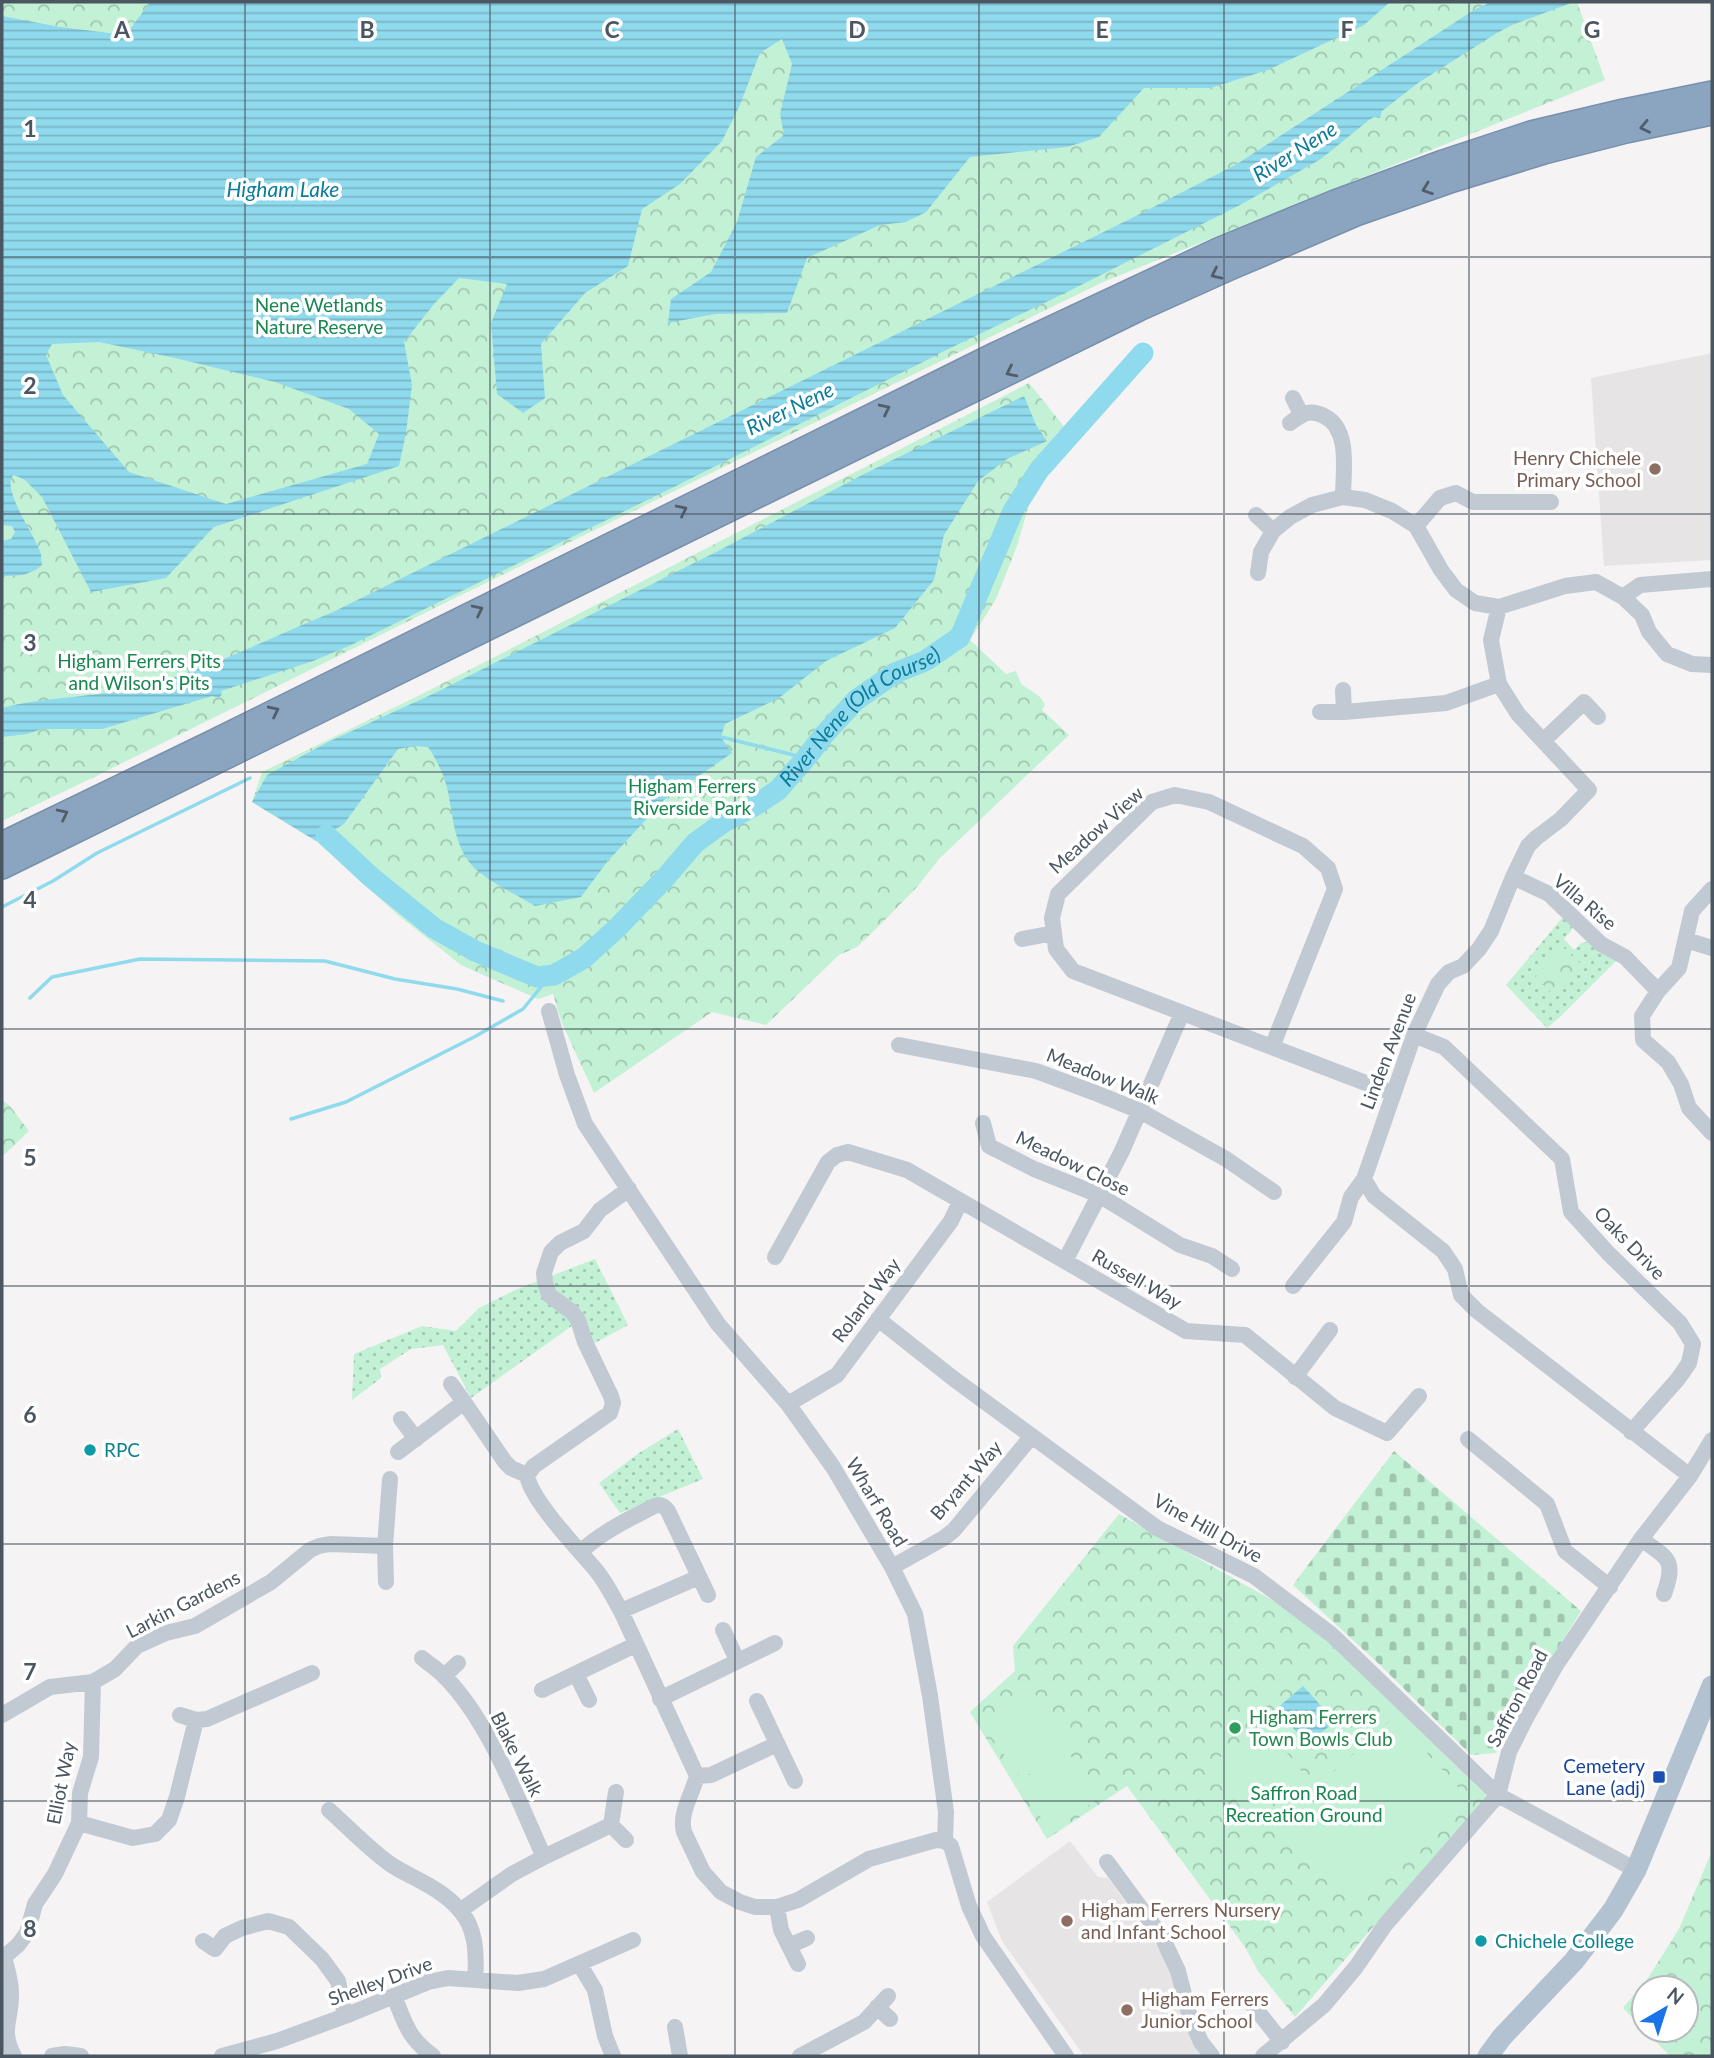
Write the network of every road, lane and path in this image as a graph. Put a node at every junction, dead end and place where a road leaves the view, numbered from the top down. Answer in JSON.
{"nodes":[{"id":1,"x":1712,"y":93,"type":"edge"},
{"id":2,"x":1712,"y":113,"type":"edge"},
{"id":3,"x":1293,"y":398,"type":"dead end"},
{"id":4,"x":1343,"y":497,"type":"junction"},
{"id":5,"x":1551,"y":502,"type":"dead end"},
{"id":6,"x":1256,"y":514,"type":"dead end"},
{"id":7,"x":1416,"y":526,"type":"junction"},
{"id":8,"x":1273,"y":531,"type":"junction"},
{"id":9,"x":1258,"y":573,"type":"dead end"},
{"id":10,"x":1712,"y":579,"type":"edge"},
{"id":11,"x":1623,"y":597,"type":"junction"},
{"id":12,"x":1499,"y":607,"type":"junction"},
{"id":13,"x":1712,"y":665,"type":"edge"},
{"id":14,"x":1499,"y":684,"type":"junction"},
{"id":15,"x":1343,"y":690,"type":"dead end"},
{"id":16,"x":1320,"y":712,"type":"dead end"},
{"id":17,"x":1343,"y":712,"type":"junction"},
{"id":18,"x":1598,"y":716,"type":"dead end"},
{"id":19,"x":1544,"y":740,"type":"junction"},
{"id":20,"x":2,"y":844,"type":"edge"},
{"id":21,"x":2,"y":867,"type":"edge"},
{"id":22,"x":1513,"y":877,"type":"junction"},
{"id":23,"x":1712,"y":889,"type":"edge"},
{"id":24,"x":1054,"y":933,"type":"junction"},
{"id":25,"x":1022,"y":939,"type":"dead end"},
{"id":26,"x":1686,"y":940,"type":"junction"},
{"id":27,"x":1712,"y":948,"type":"edge"},
{"id":28,"x":1658,"y":991,"type":"junction"},
{"id":29,"x":549,"y":1011,"type":"dead end"},
{"id":30,"x":1182,"y":1013,"type":"junction"},
{"id":31,"x":1415,"y":1035,"type":"junction"},
{"id":32,"x":899,"y":1045,"type":"dead end"},
{"id":33,"x":1272,"y":1047,"type":"junction"},
{"id":34,"x":1392,"y":1093,"type":"junction"},
{"id":35,"x":1140,"y":1111,"type":"junction"},
{"id":36,"x":983,"y":1123,"type":"dead end"},
{"id":37,"x":1712,"y":1133,"type":"edge"},
{"id":38,"x":1364,"y":1178,"type":"junction"},
{"id":39,"x":629,"y":1189,"type":"junction"},
{"id":40,"x":1274,"y":1192,"type":"dead end"},
{"id":41,"x":1099,"y":1195,"type":"junction"},
{"id":42,"x":960,"y":1202,"type":"junction"},
{"id":43,"x":775,"y":1257,"type":"dead end"},
{"id":44,"x":1065,"y":1261,"type":"junction"},
{"id":45,"x":1232,"y":1269,"type":"dead end"},
{"id":46,"x":1293,"y":1286,"type":"dead end"},
{"id":47,"x":878,"y":1319,"type":"junction"},
{"id":48,"x":1330,"y":1330,"type":"dead end"},
{"id":49,"x":1295,"y":1377,"type":"junction"},
{"id":50,"x":452,"y":1384,"type":"dead end"},
{"id":51,"x":1419,"y":1396,"type":"dead end"},
{"id":52,"x":464,"y":1402,"type":"junction"},
{"id":53,"x":788,"y":1404,"type":"junction"},
{"id":54,"x":401,"y":1419,"type":"dead end"},
{"id":55,"x":1631,"y":1432,"type":"junction"},
{"id":56,"x":1031,"y":1436,"type":"junction"},
{"id":57,"x":416,"y":1439,"type":"junction"},
{"id":58,"x":1468,"y":1439,"type":"dead end"},
{"id":59,"x":1712,"y":1440,"type":"edge"},
{"id":60,"x":398,"y":1452,"type":"dead end"},
{"id":61,"x":527,"y":1475,"type":"junction"},
{"id":62,"x":1690,"y":1476,"type":"junction"},
{"id":63,"x":390,"y":1479,"type":"dead end"},
{"id":64,"x":1642,"y":1539,"type":"junction"},
{"id":65,"x":385,"y":1546,"type":"junction"},
{"id":66,"x":580,"y":1552,"type":"junction"},
{"id":67,"x":892,"y":1567,"type":"junction"},
{"id":68,"x":699,"y":1577,"type":"junction"},
{"id":69,"x":386,"y":1582,"type":"dead end"},
{"id":70,"x":1610,"y":1587,"type":"junction"},
{"id":71,"x":1664,"y":1594,"type":"dead end"},
{"id":72,"x":708,"y":1595,"type":"dead end"},
{"id":73,"x":621,"y":1611,"type":"junction"},
{"id":74,"x":723,"y":1630,"type":"dead end"},
{"id":75,"x":775,"y":1643,"type":"dead end"},
{"id":76,"x":635,"y":1645,"type":"junction"},
{"id":77,"x":422,"y":1658,"type":"dead end"},
{"id":78,"x":737,"y":1660,"type":"junction"},
{"id":79,"x":458,"y":1662,"type":"dead end"},
{"id":80,"x":312,"y":1673,"type":"dead end"},
{"id":81,"x":576,"y":1674,"type":"junction"},
{"id":82,"x":444,"y":1676,"type":"junction"},
{"id":83,"x":93,"y":1682,"type":"junction"},
{"id":84,"x":1712,"y":1686,"type":"edge"},
{"id":85,"x":542,"y":1690,"type":"dead end"},
{"id":86,"x":660,"y":1699,"type":"junction"},
{"id":87,"x":589,"y":1700,"type":"dead end"},
{"id":88,"x":757,"y":1701,"type":"dead end"},
{"id":89,"x":2,"y":1715,"type":"edge"},
{"id":90,"x":180,"y":1715,"type":"dead end"},
{"id":91,"x":197,"y":1720,"type":"junction"},
{"id":92,"x":777,"y":1744,"type":"junction"},
{"id":93,"x":696,"y":1776,"type":"junction"},
{"id":94,"x":795,"y":1782,"type":"dead end"},
{"id":95,"x":615,"y":1792,"type":"dead end"},
{"id":96,"x":1498,"y":1795,"type":"junction"},
{"id":97,"x":329,"y":1810,"type":"dead end"},
{"id":98,"x":79,"y":1823,"type":"junction"},
{"id":99,"x":611,"y":1825,"type":"junction"},
{"id":100,"x":626,"y":1840,"type":"dead end"},
{"id":101,"x":945,"y":1841,"type":"junction"},
{"id":102,"x":544,"y":1857,"type":"junction"},
{"id":103,"x":1107,"y":1862,"type":"dead end"},
{"id":104,"x":1636,"y":1870,"type":"junction"},
{"id":105,"x":776,"y":1907,"type":"junction"},
{"id":106,"x":461,"y":1910,"type":"junction"},
{"id":107,"x":807,"y":1938,"type":"dead end"},
{"id":108,"x":634,"y":1940,"type":"dead end"},
{"id":109,"x":203,"y":1941,"type":"dead end"},
{"id":110,"x":789,"y":1946,"type":"junction"},
{"id":111,"x":3,"y":1957,"type":"edge"},
{"id":112,"x":798,"y":1964,"type":"dead end"},
{"id":113,"x":580,"y":1965,"type":"junction"},
{"id":114,"x":475,"y":1979,"type":"junction"},
{"id":115,"x":394,"y":1996,"type":"junction"},
{"id":116,"x":1252,"y":2004,"type":"dead end"},
{"id":117,"x":345,"y":2016,"type":"junction"},
{"id":118,"x":890,"y":2019,"type":"dead end"},
{"id":119,"x":675,"y":2027,"type":"dead end"},
{"id":120,"x":1282,"y":2042,"type":"junction"},
{"id":121,"x":279,"y":2049,"type":"edge"},
{"id":122,"x":13,"y":2056,"type":"edge"},
{"id":123,"x":52,"y":2056,"type":"edge"},
{"id":124,"x":81,"y":2056,"type":"edge"},
{"id":125,"x":222,"y":2056,"type":"edge"},
{"id":126,"x":433,"y":2056,"type":"edge"},
{"id":127,"x":613,"y":2056,"type":"edge"},
{"id":128,"x":680,"y":2056,"type":"edge"},
{"id":129,"x":800,"y":2056,"type":"edge"},
{"id":130,"x":1066,"y":2056,"type":"edge"},
{"id":131,"x":1213,"y":2056,"type":"edge"},
{"id":132,"x":1263,"y":2056,"type":"edge"},
{"id":133,"x":1488,"y":2056,"type":"edge"}],
"edges":[{"from":20,"to":1,"type":"highway","one_way":true},
{"from":2,"to":21,"type":"highway","one_way":true},
{"from":3,"to":4,"type":"street"},
{"from":4,"to":7,"type":"street"},
{"from":4,"to":8,"type":"street"},
{"from":5,"to":7,"type":"street"},
{"from":6,"to":8,"type":"street"},
{"from":7,"to":12,"type":"street"},
{"from":8,"to":9,"type":"street"},
{"from":10,"to":11,"type":"street"},
{"from":11,"to":12,"type":"street"},
{"from":11,"to":13,"type":"street"},
{"from":12,"to":14,"type":"street","name":"Linden Avenue"},
{"from":14,"to":17,"type":"street"},
{"from":14,"to":19,"type":"street","name":"Linden Avenue"},
{"from":15,"to":17,"type":"street"},
{"from":16,"to":17,"type":"street"},
{"from":18,"to":19,"type":"street"},
{"from":19,"to":22,"type":"street","name":"Linden Avenue"},
{"from":22,"to":28,"type":"street","name":"Villa Rise"},
{"from":22,"to":31,"type":"street","name":"Linden Avenue"},
{"from":23,"to":26,"type":"street"},
{"from":24,"to":25,"type":"street"},
{"from":24,"to":30,"type":"street","name":"Meadow View"},
{"from":24,"to":33,"type":"street","name":"Meadow View"},
{"from":26,"to":27,"type":"street"},
{"from":26,"to":28,"type":"street"},
{"from":28,"to":37,"type":"street"},
{"from":29,"to":39,"type":"street","name":"Wharf Road"},
{"from":30,"to":33,"type":"street","name":"Meadow View"},
{"from":30,"to":35,"type":"street"},
{"from":31,"to":34,"type":"street","name":"Linden Avenue"},
{"from":31,"to":55,"type":"street","name":"Oaks Drive"},
{"from":32,"to":35,"type":"street","name":"Meadow Walk"},
{"from":33,"to":34,"type":"street","name":"Meadow View"},
{"from":34,"to":38,"type":"street","name":"Linden Avenue"},
{"from":35,"to":40,"type":"street","name":"Meadow Walk"},
{"from":35,"to":41,"type":"street"},
{"from":36,"to":41,"type":"street","name":"Meadow Close"},
{"from":38,"to":46,"type":"street","name":"Linden Avenue"},
{"from":38,"to":55,"type":"street"},
{"from":39,"to":53,"type":"street","name":"Wharf Road"},
{"from":39,"to":61,"type":"street"},
{"from":41,"to":44,"type":"street"},
{"from":41,"to":45,"type":"street","name":"Meadow Close"},
{"from":42,"to":43,"type":"street","name":"Russell Way"},
{"from":42,"to":44,"type":"street","name":"Russell Way"},
{"from":42,"to":47,"type":"street","name":"Roland Way"},
{"from":44,"to":49,"type":"street","name":"Russell Way"},
{"from":47,"to":53,"type":"street","name":"Roland Way"},
{"from":47,"to":56,"type":"street","name":"Vine Hill Drive"},
{"from":48,"to":49,"type":"street"},
{"from":49,"to":51,"type":"street","name":"Russell Way"},
{"from":50,"to":52,"type":"street"},
{"from":52,"to":57,"type":"street"},
{"from":52,"to":61,"type":"street"},
{"from":53,"to":67,"type":"street","name":"Wharf Road"},
{"from":54,"to":57,"type":"street"},
{"from":55,"to":62,"type":"street"},
{"from":56,"to":67,"type":"street","name":"Bryant Way"},
{"from":56,"to":96,"type":"street","name":"Vine Hill Drive"},
{"from":57,"to":60,"type":"street"},
{"from":58,"to":70,"type":"street"},
{"from":59,"to":62,"type":"street","name":"Saffron Road"},
{"from":61,"to":66,"type":"street"},
{"from":62,"to":64,"type":"street","name":"Saffron Road"},
{"from":63,"to":65,"type":"street"},
{"from":64,"to":70,"type":"street","name":"Saffron Road"},
{"from":64,"to":71,"type":"street"},
{"from":65,"to":69,"type":"street"},
{"from":65,"to":83,"type":"street","name":"Larkin Gardens"},
{"from":66,"to":68,"type":"street"},
{"from":66,"to":73,"type":"street"},
{"from":67,"to":101,"type":"street","name":"Wharf Road"},
{"from":68,"to":72,"type":"street"},
{"from":68,"to":73,"type":"street"},
{"from":70,"to":96,"type":"street","name":"Saffron Road"},
{"from":73,"to":76,"type":"street"},
{"from":74,"to":78,"type":"street"},
{"from":75,"to":78,"type":"street"},
{"from":76,"to":81,"type":"street"},
{"from":76,"to":86,"type":"street"},
{"from":77,"to":82,"type":"street","name":"Blake Walk"},
{"from":78,"to":86,"type":"street"},
{"from":79,"to":82,"type":"street"},
{"from":80,"to":91,"type":"street"},
{"from":81,"to":85,"type":"street"},
{"from":81,"to":87,"type":"street"},
{"from":82,"to":102,"type":"street","name":"Blake Walk"},
{"from":83,"to":89,"type":"street","name":"Larkin Gardens"},
{"from":83,"to":98,"type":"street","name":"Elliot Way"},
{"from":84,"to":104,"type":"main road"},
{"from":86,"to":93,"type":"street"},
{"from":88,"to":92,"type":"street"},
{"from":90,"to":91,"type":"street"},
{"from":91,"to":98,"type":"street"},
{"from":92,"to":93,"type":"street"},
{"from":92,"to":94,"type":"street"},
{"from":93,"to":105,"type":"street"},
{"from":95,"to":99,"type":"street"},
{"from":96,"to":104,"type":"street","name":"Vine Hill Drive"},
{"from":96,"to":120,"type":"street","name":"Saffron Road"},
{"from":97,"to":106,"type":"street"},
{"from":98,"to":111,"type":"street","name":"Elliot Way"},
{"from":99,"to":100,"type":"street"},
{"from":99,"to":102,"type":"street"},
{"from":101,"to":105,"type":"street"},
{"from":101,"to":130,"type":"street","name":"Wharf Road"},
{"from":102,"to":106,"type":"street"},
{"from":103,"to":131,"type":"street"},
{"from":104,"to":133,"type":"main road"},
{"from":105,"to":110,"type":"street"},
{"from":106,"to":114,"type":"street"},
{"from":107,"to":110,"type":"street"},
{"from":108,"to":113,"type":"street","name":"Shelley Drive"},
{"from":109,"to":117,"type":"street"},
{"from":110,"to":112,"type":"street"},
{"from":111,"to":122,"type":"street"},
{"from":113,"to":114,"type":"street","name":"Shelley Drive"},
{"from":113,"to":127,"type":"street"},
{"from":114,"to":115,"type":"street","name":"Shelley Drive"},
{"from":115,"to":117,"type":"street","name":"Shelley Drive"},
{"from":115,"to":126,"type":"street"},
{"from":116,"to":120,"type":"street"},
{"from":117,"to":121,"type":"street","name":"Shelley Drive"},
{"from":118,"to":129,"type":"street"},
{"from":119,"to":128,"type":"street"},
{"from":120,"to":132,"type":"street","name":"Saffron Road"},
{"from":121,"to":125,"type":"street","name":"Shelley Drive"},
{"from":123,"to":124,"type":"street"}]}
